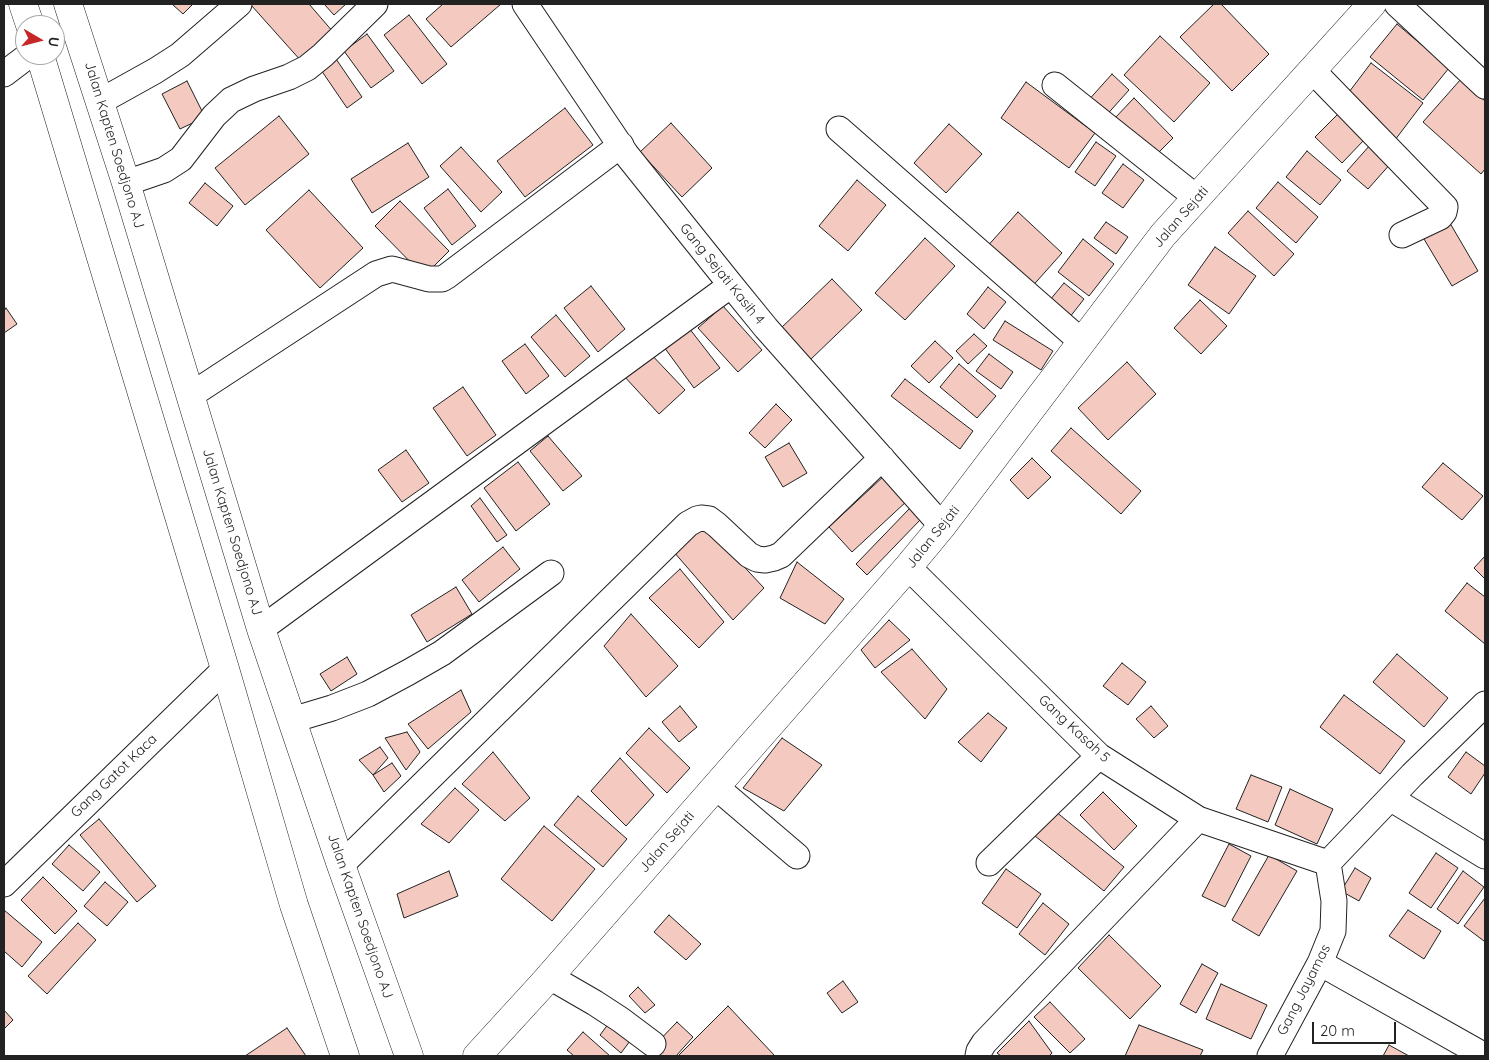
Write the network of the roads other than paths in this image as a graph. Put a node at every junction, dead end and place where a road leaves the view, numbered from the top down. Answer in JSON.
{"nodes":[{"id":1,"x":68,"y":4,"type":"edge"},
{"id":2,"x":239,"y":4,"type":"edge"},
{"id":3,"x":375,"y":4,"type":"edge"},
{"id":4,"x":525,"y":4,"type":"edge"},
{"id":5,"x":1372,"y":4,"type":"edge"},
{"id":6,"x":1397,"y":4,"type":"edge"},
{"id":7,"x":16,"y":65,"type":"edge"},
{"id":8,"x":43,"y":65,"type":"edge"},
{"id":9,"x":1312,"y":70,"type":"junction"},
{"id":10,"x":4,"y":74,"type":"edge"},
{"id":11,"x":1055,"y":85,"type":"dead end"},
{"id":12,"x":1485,"y":86,"type":"edge"},
{"id":13,"x":101,"y":101,"type":"junction"},
{"id":14,"x":839,"y":129,"type":"dead end"},
{"id":15,"x":620,"y":145,"type":"junction"},
{"id":16,"x":126,"y":183,"type":"junction"},
{"id":17,"x":1197,"y":198,"type":"junction"},
{"id":18,"x":1402,"y":234,"type":"dead end"},
{"id":19,"x":731,"y":285,"type":"junction"},
{"id":20,"x":1082,"y":342,"type":"junction"},
{"id":21,"x":191,"y":395,"type":"junction"},
{"id":22,"x":882,"y":458,"type":"junction"},
{"id":23,"x":942,"y":526,"type":"junction"},
{"id":24,"x":908,"y":567,"type":"junction"},
{"id":25,"x":551,"y":573,"type":"dead end"},
{"id":26,"x":261,"y":629,"type":"junction"},
{"id":27,"x":225,"y":669,"type":"junction"},
{"id":28,"x":1485,"y":704,"type":"edge"},
{"id":29,"x":292,"y":720,"type":"junction"},
{"id":30,"x":1099,"y":756,"type":"junction"},
{"id":31,"x":716,"y":787,"type":"junction"},
{"id":32,"x":1390,"y":798,"type":"junction"},
{"id":33,"x":1198,"y":819,"type":"junction"},
{"id":34,"x":797,"y":856,"type":"dead end"},
{"id":35,"x":1485,"y":856,"type":"edge"},
{"id":36,"x":989,"y":863,"type":"dead end"},
{"id":37,"x":1328,"y":863,"type":"junction"},
{"id":38,"x":341,"y":865,"type":"junction"},
{"id":39,"x":4,"y":884,"type":"edge"},
{"id":40,"x":1320,"y":963,"type":"junction"},
{"id":41,"x":550,"y":977,"type":"junction"},
{"id":42,"x":653,"y":1044,"type":"dead end"},
{"id":43,"x":345,"y":1056,"type":"edge"},
{"id":44,"x":409,"y":1056,"type":"edge"},
{"id":45,"x":477,"y":1056,"type":"edge"},
{"id":46,"x":978,"y":1056,"type":"edge"},
{"id":47,"x":1270,"y":1056,"type":"edge"},
{"id":48,"x":1485,"y":1056,"type":"edge"}],
"edges":[{"from":1,"to":13,"type":"main road","name":"Jalan Kapten Soedjono AJ"},
{"from":2,"to":13,"type":"street"},
{"from":3,"to":16,"type":"street"},
{"from":4,"to":15,"type":"street","name":"Gang Sejati Kasih 4"},
{"from":5,"to":9,"type":"main road","name":"Jalan Sejati"},
{"from":6,"to":12,"type":"street"},
{"from":7,"to":10,"type":"street"},
{"from":8,"to":27,"type":"main road"},
{"from":9,"to":17,"type":"main road","name":"Jalan Sejati"},
{"from":9,"to":18,"type":"street"},
{"from":11,"to":17,"type":"street"},
{"from":13,"to":16,"type":"main road","name":"Jalan Kapten Soedjono AJ"},
{"from":14,"to":20,"type":"street"},
{"from":15,"to":19,"type":"street","name":"Gang Sejati Kasih 4"},
{"from":15,"to":21,"type":"street"},
{"from":16,"to":21,"type":"main road","name":"Jalan Kapten Soedjono AJ"},
{"from":17,"to":20,"type":"main road","name":"Jalan Sejati"},
{"from":19,"to":22,"type":"street","name":"Gang Sejati Kasih 4"},
{"from":19,"to":26,"type":"street"},
{"from":20,"to":23,"type":"main road","name":"Jalan Sejati"},
{"from":21,"to":26,"type":"main road","name":"Jalan Kapten Soedjono AJ"},
{"from":22,"to":23,"type":"street","name":"Gang Sejati Kasih 4"},
{"from":22,"to":38,"type":"street"},
{"from":23,"to":24,"type":"main road","name":"Jalan Sejati"},
{"from":24,"to":30,"type":"street","name":"Gang Kasah 5"},
{"from":24,"to":31,"type":"main road","name":"Jalan Sejati"},
{"from":25,"to":29,"type":"street"},
{"from":26,"to":29,"type":"main road","name":"Jalan Kapten Soedjono AJ"},
{"from":27,"to":39,"type":"street","name":"Gang Gatot Kaca"},
{"from":27,"to":43,"type":"main road"},
{"from":28,"to":32,"type":"street"},
{"from":29,"to":38,"type":"main road","name":"Jalan Kapten Soedjono AJ"},
{"from":30,"to":33,"type":"street","name":"Gang Kasah 5"},
{"from":30,"to":36,"type":"street"},
{"from":31,"to":34,"type":"street"},
{"from":31,"to":41,"type":"main road","name":"Jalan Sejati"},
{"from":32,"to":35,"type":"street"},
{"from":32,"to":37,"type":"street"},
{"from":33,"to":37,"type":"street","name":"Gang Kasah 5"},
{"from":33,"to":46,"type":"street"},
{"from":37,"to":40,"type":"street","name":"Gang Jayamas"},
{"from":38,"to":44,"type":"main road","name":"Jalan Kapten Soedjono AJ"},
{"from":40,"to":47,"type":"street","name":"Gang Jayamas"},
{"from":40,"to":48,"type":"street"},
{"from":41,"to":42,"type":"street"},
{"from":41,"to":45,"type":"main road","name":"Jalan Sejati"}]}
